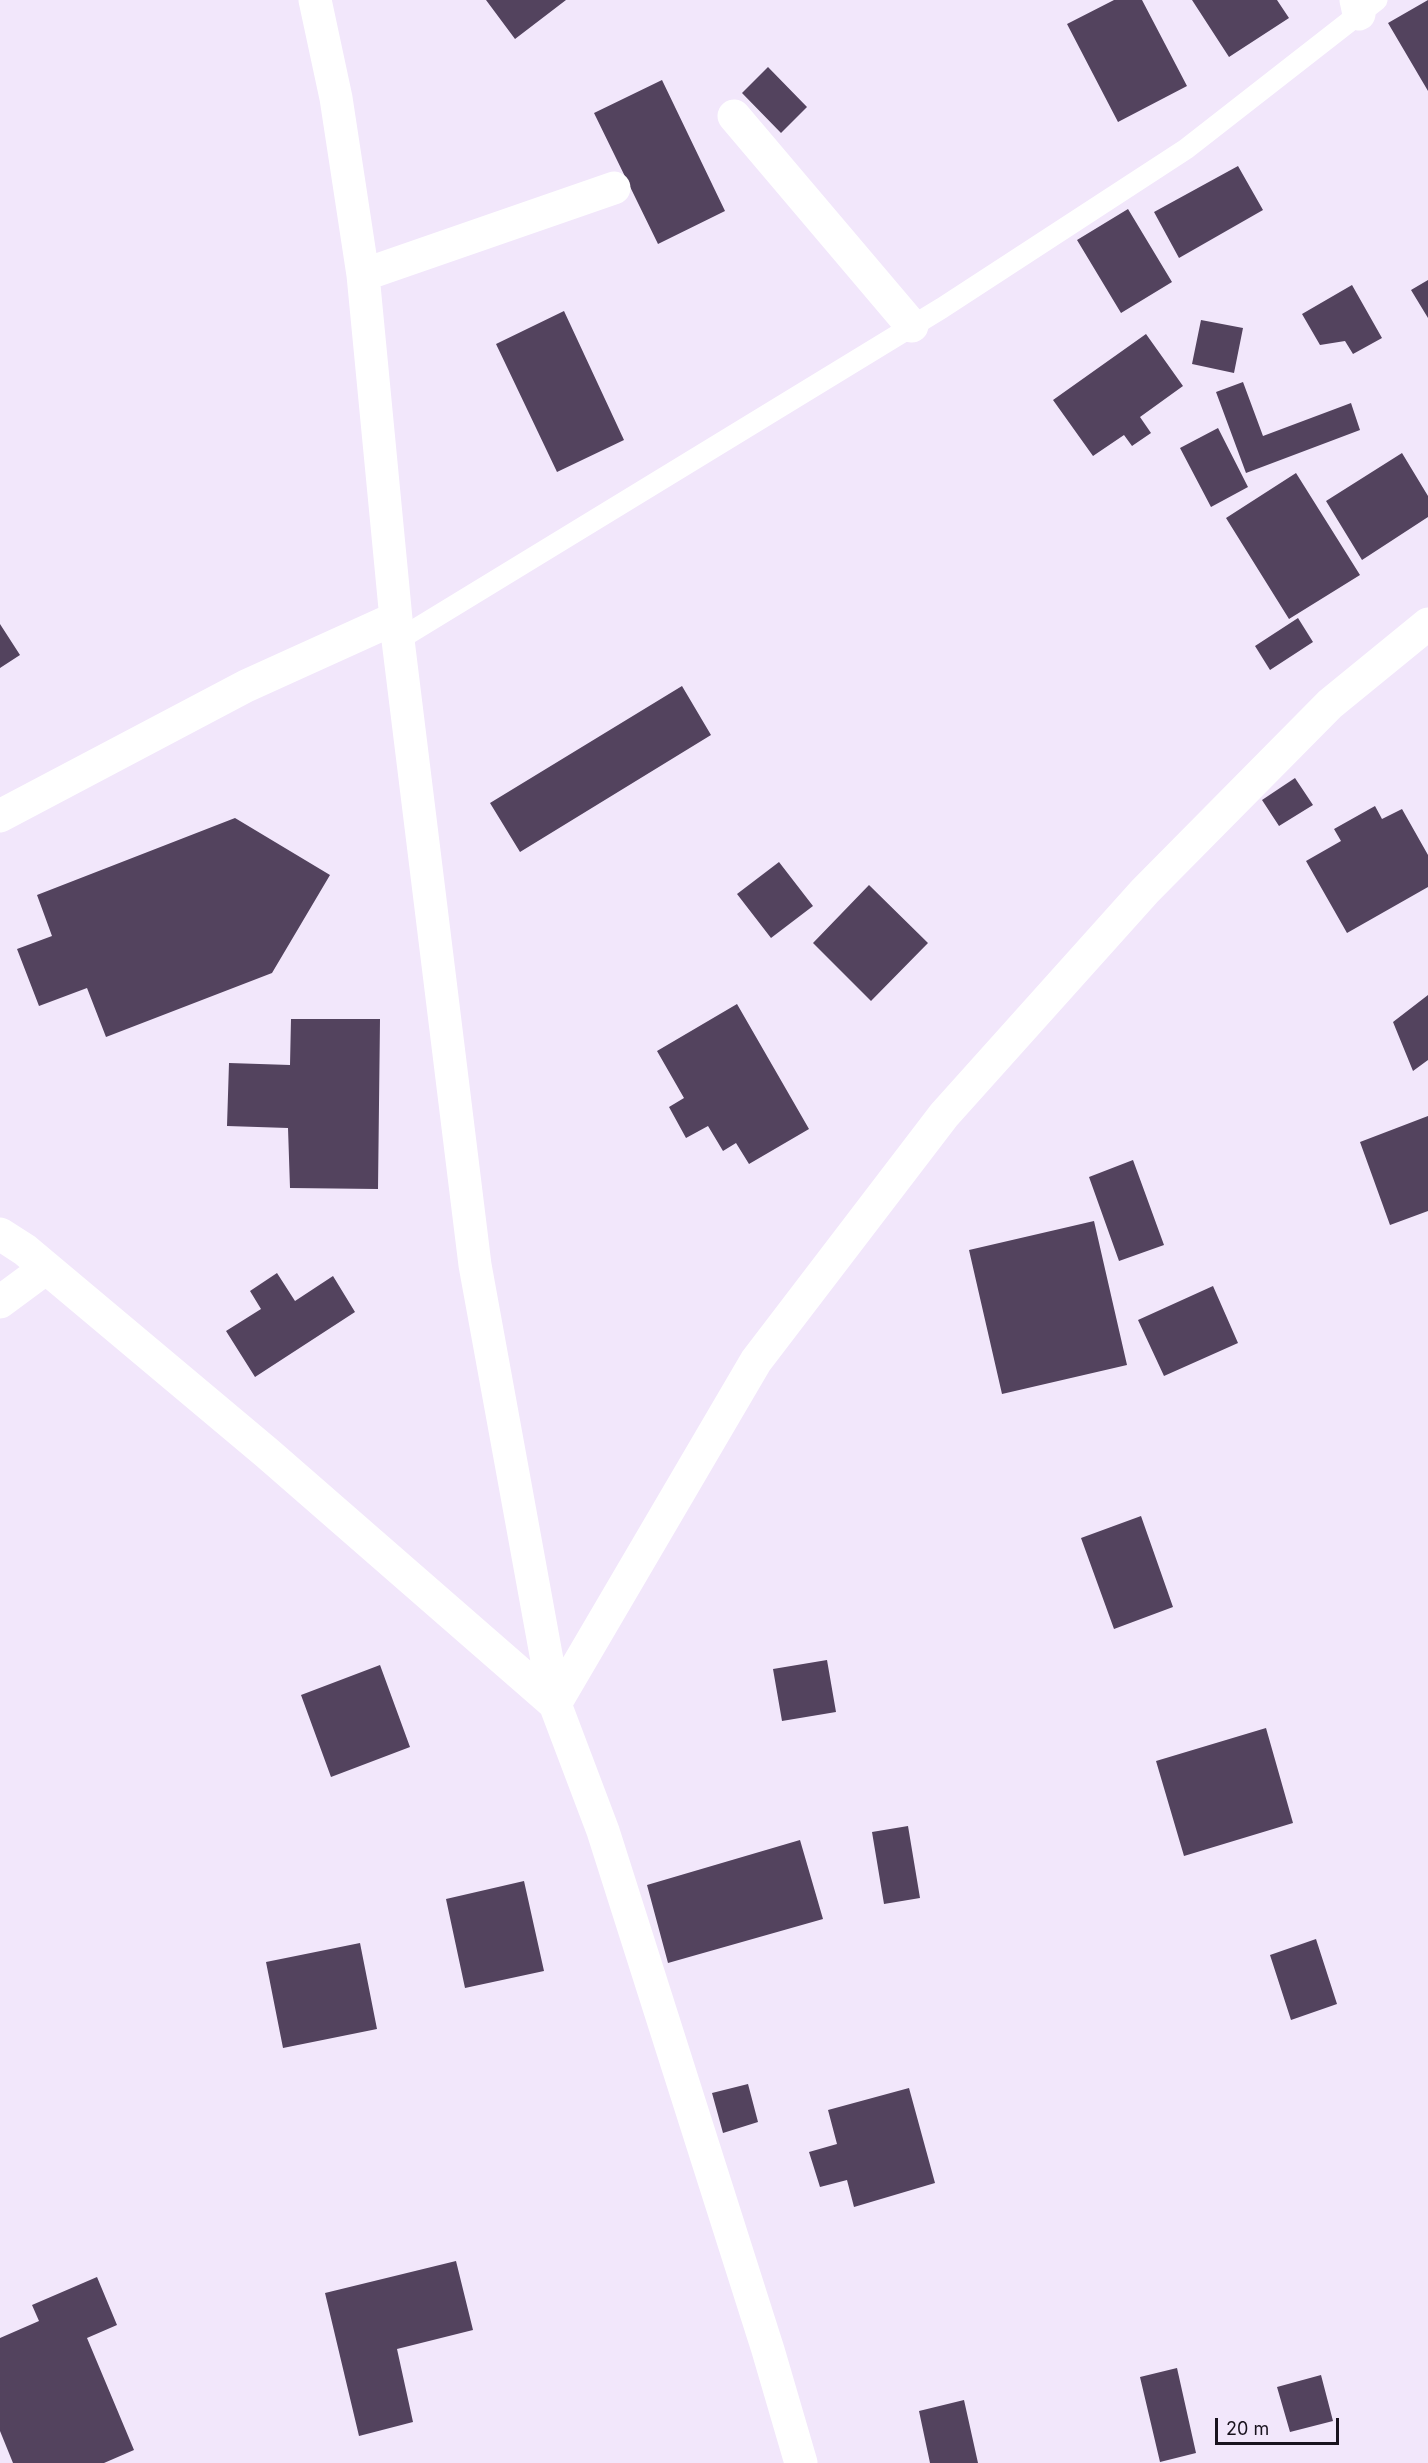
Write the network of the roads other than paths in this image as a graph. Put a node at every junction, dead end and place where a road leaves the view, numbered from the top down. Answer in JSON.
{"nodes":[{"id":1,"x":315,"y":0,"type":"edge"},
{"id":2,"x":1364,"y":5,"type":"edge"},
{"id":3,"x":734,"y":116,"type":"dead end"},
{"id":4,"x":614,"y":188,"type":"dead end"},
{"id":5,"x":363,"y":274,"type":"junction"},
{"id":6,"x":912,"y":326,"type":"junction"},
{"id":7,"x":1428,"y":624,"type":"edge"},
{"id":8,"x":397,"y":629,"type":"junction"},
{"id":9,"x":0,"y":816,"type":"edge"},
{"id":10,"x":0,"y":1234,"type":"edge"},
{"id":11,"x":46,"y":1268,"type":"junction"},
{"id":12,"x":0,"y":1302,"type":"edge"},
{"id":13,"x":555,"y":1704,"type":"junction"},
{"id":14,"x":801,"y":2463,"type":"edge"}],
"edges":[{"from":1,"to":5,"type":"street"},
{"from":2,"to":6,"type":"lane"},
{"from":3,"to":6,"type":"street"},
{"from":4,"to":5,"type":"street"},
{"from":5,"to":8,"type":"street"},
{"from":6,"to":8,"type":"lane"},
{"from":7,"to":13,"type":"street"},
{"from":8,"to":9,"type":"street"},
{"from":8,"to":13,"type":"street"},
{"from":10,"to":11,"type":"street"},
{"from":11,"to":12,"type":"street"},
{"from":11,"to":13,"type":"street"},
{"from":13,"to":14,"type":"street"}]}
